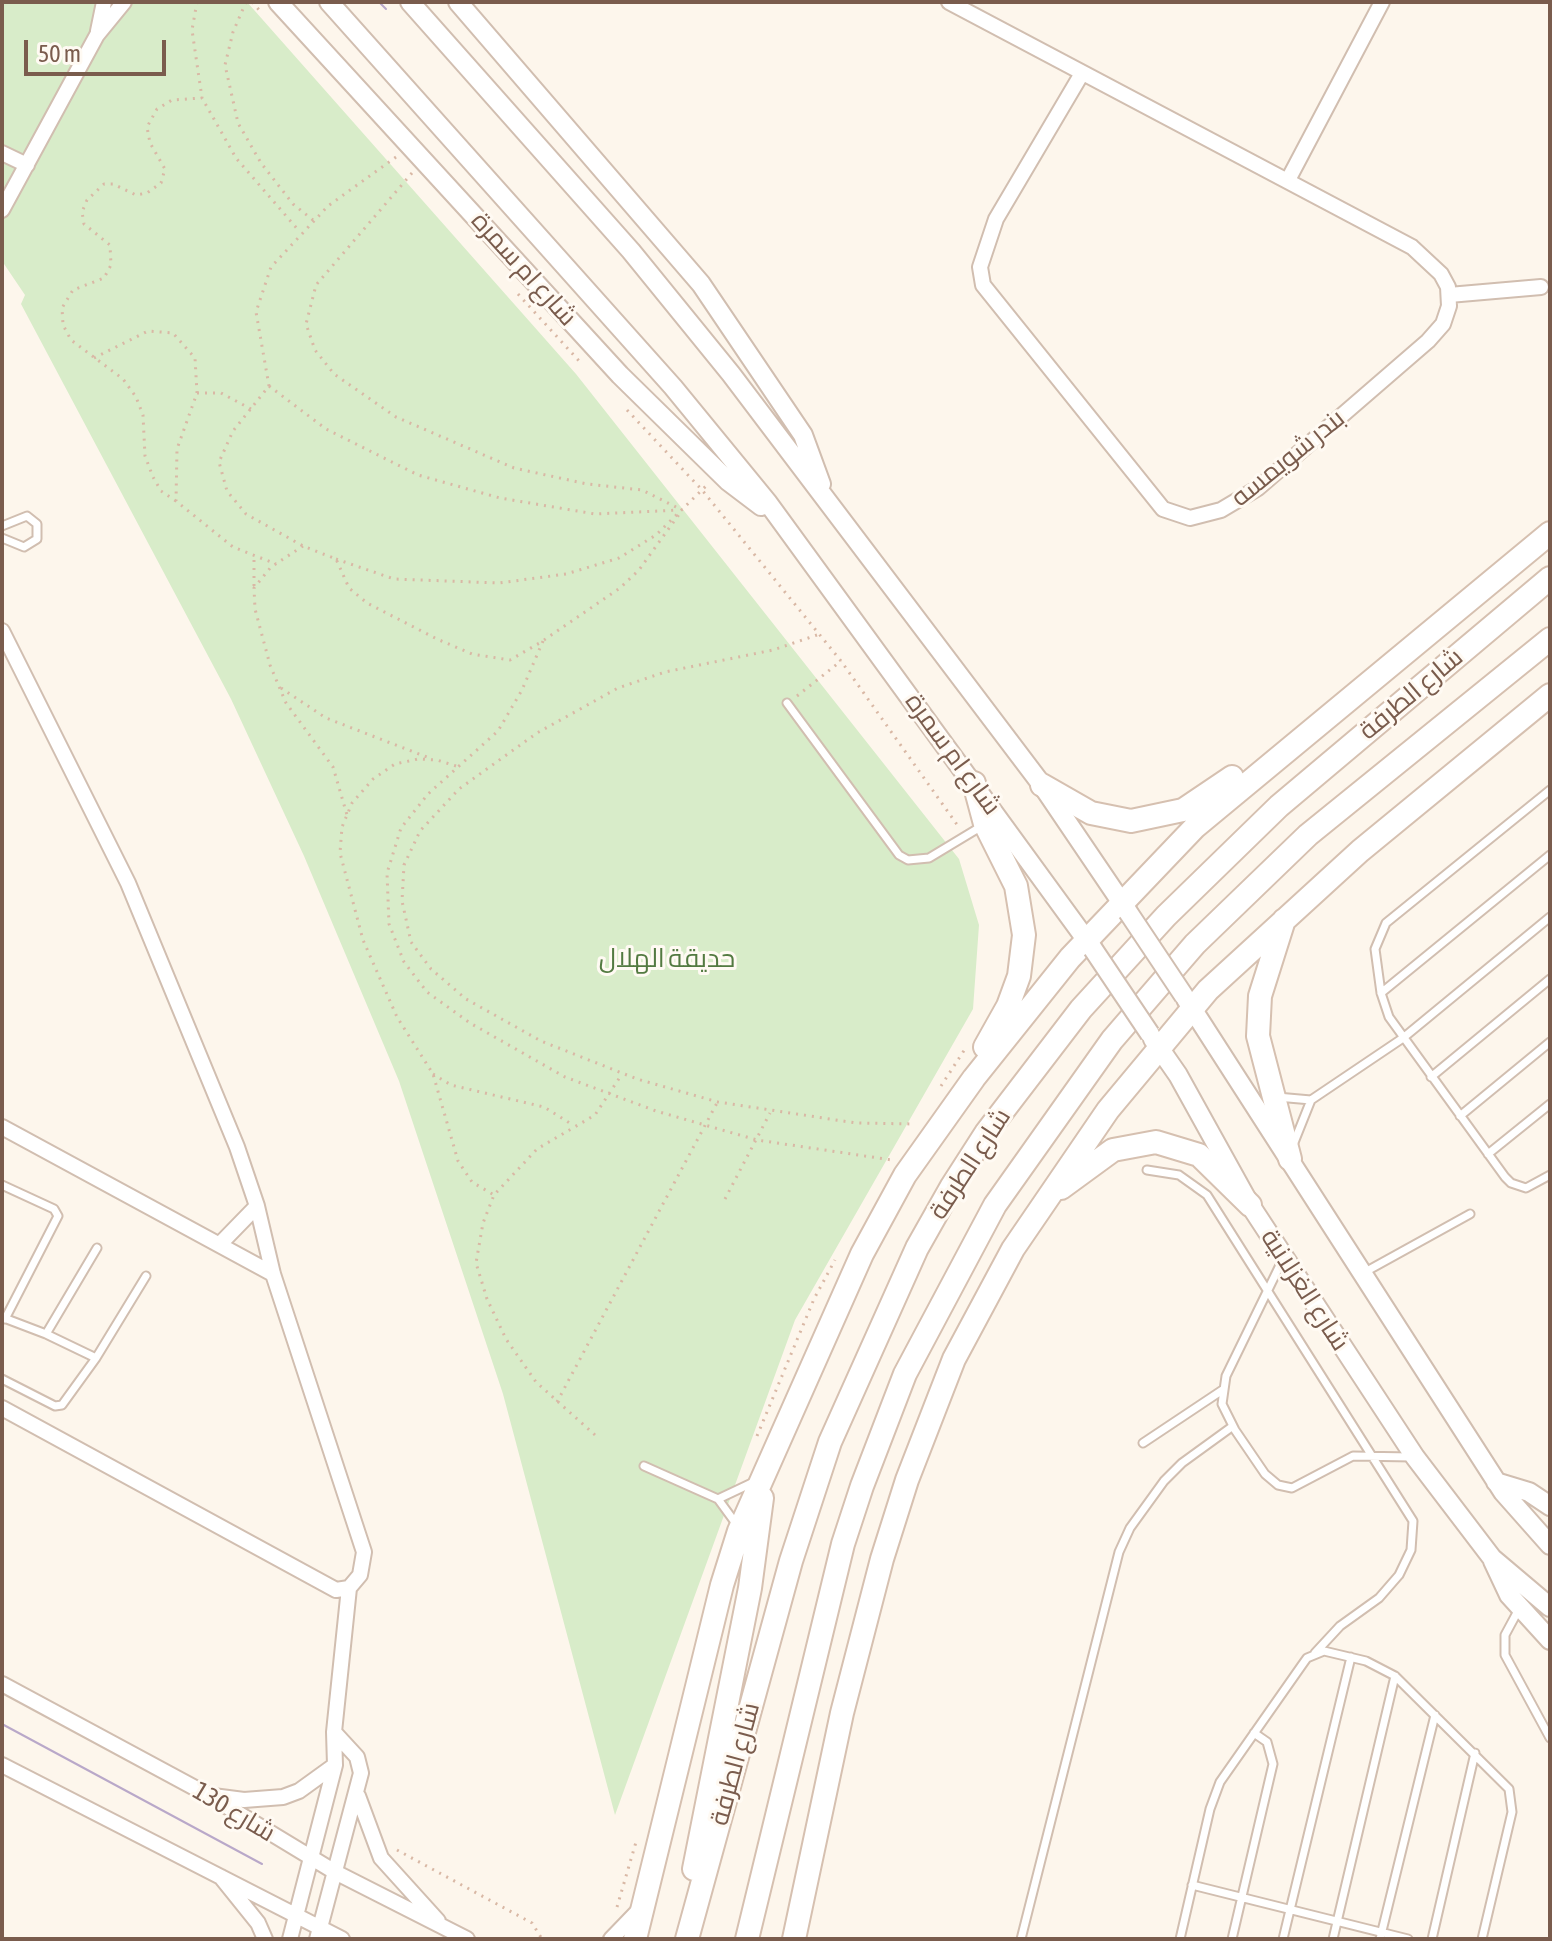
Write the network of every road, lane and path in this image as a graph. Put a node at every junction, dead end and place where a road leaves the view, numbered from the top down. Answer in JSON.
{"nodes":[{"id":1,"x":104,"y":2,"type":"edge"},
{"id":2,"x":124,"y":2,"type":"edge"},
{"id":3,"x":197,"y":2,"type":"edge"},
{"id":4,"x":246,"y":2,"type":"edge"},
{"id":5,"x":278,"y":2,"type":"edge"},
{"id":6,"x":329,"y":2,"type":"edge"},
{"id":7,"x":410,"y":2,"type":"edge"},
{"id":8,"x":458,"y":2,"type":"edge"},
{"id":9,"x":949,"y":2,"type":"edge"},
{"id":10,"x":1382,"y":2,"type":"edge"},
{"id":11,"x":97,"y":35,"type":"junction"},
{"id":12,"x":1081,"y":75,"type":"junction"},
{"id":13,"x":202,"y":98,"type":"junction"},
{"id":14,"x":2,"y":153,"type":"edge"},
{"id":15,"x":396,"y":157,"type":"dead end"},
{"id":16,"x":27,"y":165,"type":"junction"},
{"id":17,"x":1288,"y":180,"type":"junction"},
{"id":18,"x":421,"y":184,"type":"dead end"},
{"id":19,"x":2,"y":210,"type":"edge"},
{"id":20,"x":313,"y":220,"type":"junction"},
{"id":21,"x":300,"y":232,"type":"junction"},
{"id":22,"x":511,"y":285,"type":"dead end"},
{"id":23,"x":1541,"y":287,"type":"dead end"},
{"id":24,"x":1449,"y":295,"type":"junction"},
{"id":25,"x":94,"y":358,"type":"junction"},
{"id":26,"x":580,"y":362,"type":"dead end"},
{"id":27,"x":269,"y":386,"type":"junction"},
{"id":28,"x":197,"y":393,"type":"junction"},
{"id":29,"x":621,"y":404,"type":"dead end"},
{"id":30,"x":251,"y":409,"type":"junction"},
{"id":31,"x":702,"y":490,"type":"junction"},
{"id":32,"x":824,"y":494,"type":"junction"},
{"id":33,"x":176,"y":501,"type":"junction"},
{"id":34,"x":682,"y":510,"type":"junction"},
{"id":35,"x":782,"y":523,"type":"junction"},
{"id":36,"x":2,"y":526,"type":"edge"},
{"id":37,"x":1550,"y":533,"type":"edge"},
{"id":38,"x":2,"y":538,"type":"edge"},
{"id":39,"x":303,"y":546,"type":"junction"},
{"id":40,"x":254,"y":558,"type":"junction"},
{"id":41,"x":336,"y":559,"type":"junction"},
{"id":42,"x":276,"y":564,"type":"junction"},
{"id":43,"x":1550,"y":578,"type":"edge"},
{"id":44,"x":254,"y":588,"type":"junction"},
{"id":45,"x":2,"y":631,"type":"edge"},
{"id":46,"x":817,"y":635,"type":"junction"},
{"id":47,"x":1550,"y":639,"type":"edge"},
{"id":48,"x":541,"y":642,"type":"junction"},
{"id":49,"x":841,"y":661,"type":"junction"},
{"id":50,"x":281,"y":688,"type":"junction"},
{"id":51,"x":1550,"y":695,"type":"edge"},
{"id":52,"x":787,"y":703,"type":"joint"},
{"id":53,"x":1280,"y":755,"type":"junction"},
{"id":54,"x":435,"y":760,"type":"junction"},
{"id":55,"x":456,"y":766,"type":"junction"},
{"id":56,"x":974,"y":783,"type":"junction"},
{"id":57,"x":1042,"y":785,"type":"junction"},
{"id":58,"x":1550,"y":790,"type":"edge"},
{"id":59,"x":347,"y":815,"type":"junction"},
{"id":60,"x":985,"y":824,"type":"junction"},
{"id":61,"x":965,"y":836,"type":"junction"},
{"id":62,"x":1550,"y":855,"type":"edge"},
{"id":63,"x":1125,"y":907,"type":"junction"},
{"id":64,"x":1287,"y":914,"type":"junction"},
{"id":65,"x":1550,"y":917,"type":"edge"},
{"id":66,"x":1090,"y":945,"type":"junction"},
{"id":67,"x":1550,"y":979,"type":"edge"},
{"id":68,"x":1381,"y":993,"type":"junction"},
{"id":69,"x":1188,"y":1002,"type":"junction"},
{"id":70,"x":1403,"y":1038,"type":"junction"},
{"id":71,"x":1154,"y":1041,"type":"junction"},
{"id":72,"x":1550,"y":1042,"type":"edge"},
{"id":73,"x":433,"y":1074,"type":"junction"},
{"id":74,"x":622,"y":1074,"type":"junction"},
{"id":75,"x":1431,"y":1077,"type":"junction"},
{"id":76,"x":974,"y":1078,"type":"junction"},
{"id":77,"x":612,"y":1093,"type":"junction"},
{"id":78,"x":1272,"y":1095,"type":"junction"},
{"id":79,"x":1311,"y":1100,"type":"junction"},
{"id":80,"x":718,"y":1102,"type":"junction"},
{"id":81,"x":1550,"y":1104,"type":"edge"},
{"id":82,"x":770,"y":1113,"type":"junction"},
{"id":83,"x":1460,"y":1116,"type":"junction"},
{"id":84,"x":573,"y":1125,"type":"junction"},
{"id":85,"x":707,"y":1125,"type":"junction"},
{"id":86,"x":916,"y":1125,"type":"dead end"},
{"id":87,"x":2,"y":1127,"type":"edge"},
{"id":88,"x":757,"y":1140,"type":"junction"},
{"id":89,"x":1488,"y":1154,"type":"junction"},
{"id":90,"x":1290,"y":1159,"type":"junction"},
{"id":91,"x":892,"y":1160,"type":"dead end"},
{"id":92,"x":1147,"y":1170,"type":"dead end"},
{"id":93,"x":1550,"y":1175,"type":"edge"},
{"id":94,"x":2,"y":1185,"type":"edge"},
{"id":95,"x":494,"y":1195,"type":"junction"},
{"id":96,"x":725,"y":1199,"type":"dead end"},
{"id":97,"x":1045,"y":1202,"type":"junction"},
{"id":98,"x":1250,"y":1205,"type":"junction"},
{"id":99,"x":257,"y":1206,"type":"junction"},
{"id":100,"x":1470,"y":1214,"type":"dead end"},
{"id":101,"x":221,"y":1243,"type":"junction"},
{"id":102,"x":97,"y":1248,"type":"dead end"},
{"id":103,"x":1284,"y":1257,"type":"junction"},
{"id":104,"x":1363,"y":1273,"type":"junction"},
{"id":105,"x":273,"y":1274,"type":"junction"},
{"id":106,"x":146,"y":1276,"type":"dead end"},
{"id":107,"x":1269,"y":1292,"type":"junction"},
{"id":108,"x":4,"y":1318,"type":"edge"},
{"id":109,"x":46,"y":1334,"type":"junction"},
{"id":110,"x":96,"y":1358,"type":"junction"},
{"id":111,"x":2,"y":1379,"type":"edge"},
{"id":112,"x":1224,"y":1389,"type":"junction"},
{"id":113,"x":557,"y":1402,"type":"junction"},
{"id":114,"x":2,"y":1408,"type":"edge"},
{"id":115,"x":1233,"y":1426,"type":"junction"},
{"id":116,"x":595,"y":1435,"type":"dead end"},
{"id":117,"x":1143,"y":1443,"type":"dead end"},
{"id":118,"x":1374,"y":1456,"type":"junction"},
{"id":119,"x":1415,"y":1457,"type":"junction"},
{"id":120,"x":644,"y":1466,"type":"dead end"},
{"id":121,"x":765,"y":1471,"type":"junction"},
{"id":122,"x":1496,"y":1482,"type":"junction"},
{"id":123,"x":718,"y":1499,"type":"junction"},
{"id":124,"x":1550,"y":1506,"type":"edge"},
{"id":125,"x":739,"y":1531,"type":"junction"},
{"id":126,"x":1550,"y":1545,"type":"edge"},
{"id":127,"x":1492,"y":1558,"type":"junction"},
{"id":128,"x":349,"y":1588,"type":"junction"},
{"id":129,"x":1550,"y":1607,"type":"edge"},
{"id":130,"x":1519,"y":1609,"type":"junction"},
{"id":131,"x":1550,"y":1640,"type":"edge"},
{"id":132,"x":1315,"y":1653,"type":"junction"},
{"id":133,"x":1351,"y":1657,"type":"junction"},
{"id":134,"x":1395,"y":1676,"type":"junction"},
{"id":135,"x":2,"y":1684,"type":"edge"},
{"id":136,"x":1435,"y":1715,"type":"junction"},
{"id":137,"x":334,"y":1732,"type":"junction"},
{"id":138,"x":1254,"y":1733,"type":"junction"},
{"id":139,"x":1550,"y":1738,"type":"edge"},
{"id":140,"x":1475,"y":1753,"type":"junction"},
{"id":141,"x":2,"y":1765,"type":"edge"},
{"id":142,"x":335,"y":1765,"type":"junction"},
{"id":143,"x":358,"y":1794,"type":"junction"},
{"id":144,"x":208,"y":1795,"type":"junction"},
{"id":145,"x":376,"y":1850,"type":"junction"},
{"id":146,"x":313,"y":1860,"type":"junction"},
{"id":147,"x":335,"y":1872,"type":"junction"},
{"id":148,"x":219,"y":1873,"type":"junction"},
{"id":149,"x":1192,"y":1885,"type":"junction"},
{"id":150,"x":1242,"y":1897,"type":"junction"},
{"id":151,"x":645,"y":1904,"type":"junction"},
{"id":152,"x":1290,"y":1909,"type":"junction"},
{"id":153,"x":297,"y":1915,"type":"junction"},
{"id":154,"x":1337,"y":1921,"type":"junction"},
{"id":155,"x":443,"y":1927,"type":"junction"},
{"id":156,"x":318,"y":1933,"type":"edge"},
{"id":157,"x":1381,"y":1936,"type":"edge"},
{"id":158,"x":265,"y":1939,"type":"edge"},
{"id":159,"x":290,"y":1939,"type":"edge"},
{"id":160,"x":342,"y":1939,"type":"edge"},
{"id":161,"x":467,"y":1939,"type":"edge"},
{"id":162,"x":542,"y":1939,"type":"edge"},
{"id":163,"x":611,"y":1939,"type":"edge"},
{"id":164,"x":635,"y":1939,"type":"edge"},
{"id":165,"x":687,"y":1939,"type":"edge"},
{"id":166,"x":747,"y":1939,"type":"edge"},
{"id":167,"x":794,"y":1939,"type":"edge"},
{"id":168,"x":1021,"y":1939,"type":"edge"},
{"id":169,"x":1180,"y":1939,"type":"edge"},
{"id":170,"x":1232,"y":1939,"type":"edge"},
{"id":171,"x":1283,"y":1939,"type":"edge"},
{"id":172,"x":1333,"y":1939,"type":"edge"},
{"id":173,"x":1408,"y":1939,"type":"edge"},
{"id":174,"x":1432,"y":1939,"type":"edge"},
{"id":175,"x":1482,"y":1939,"type":"edge"}],
"edges":[{"from":1,"to":11,"type":"street"},
{"from":2,"to":11,"type":"street"},
{"from":3,"to":13,"type":"path"},
{"from":4,"to":20,"type":"path"},
{"from":5,"to":35,"type":"street","name":"شارع ام سمرة"},
{"from":6,"to":35,"type":"street","name":"شارع ام سمرة"},
{"from":7,"to":32,"type":"street","name":"شارع ام سمرة"},
{"from":8,"to":32,"type":"street","name":"شارع ام سمرة"},
{"from":9,"to":12,"type":"street"},
{"from":10,"to":17,"type":"street"},
{"from":11,"to":16,"type":"street"},
{"from":12,"to":17,"type":"street"},
{"from":12,"to":24,"type":"street","name":"بندر شويمسه"},
{"from":13,"to":21,"type":"path"},
{"from":13,"to":25,"type":"path"},
{"from":14,"to":16,"type":"street"},
{"from":15,"to":20,"type":"path"},
{"from":16,"to":19,"type":"street"},
{"from":17,"to":24,"type":"street"},
{"from":18,"to":34,"type":"path"},
{"from":20,"to":21,"type":"path"},
{"from":21,"to":27,"type":"path"},
{"from":22,"to":26,"type":"path"},
{"from":23,"to":24,"type":"street"},
{"from":25,"to":28,"type":"path"},
{"from":25,"to":33,"type":"path"},
{"from":27,"to":30,"type":"path"},
{"from":27,"to":34,"type":"path"},
{"from":28,"to":30,"type":"path"},
{"from":28,"to":33,"type":"path"},
{"from":29,"to":31,"type":"path"},
{"from":30,"to":39,"type":"path"},
{"from":31,"to":34,"type":"path"},
{"from":31,"to":46,"type":"path"},
{"from":32,"to":57,"type":"street","name":"شارع ام سمرة"},
{"from":33,"to":40,"type":"path"},
{"from":34,"to":41,"type":"path"},
{"from":34,"to":48,"type":"path"},
{"from":35,"to":56,"type":"street","name":"شارع ام سمرة"},
{"from":36,"to":38,"type":"lane"},
{"from":37,"to":53,"type":"main road"},
{"from":39,"to":41,"type":"path"},
{"from":39,"to":42,"type":"path"},
{"from":40,"to":42,"type":"path"},
{"from":40,"to":44,"type":"path"},
{"from":41,"to":48,"type":"path"},
{"from":42,"to":44,"type":"path"},
{"from":43,"to":165,"type":"main road","name":"شارع الطرفة"},
{"from":44,"to":50,"type":"path"},
{"from":45,"to":99,"type":"street"},
{"from":46,"to":49,"type":"path"},
{"from":46,"to":74,"type":"path"},
{"from":47,"to":166,"type":"main road","name":"شارع الطرفة"},
{"from":48,"to":55,"type":"path"},
{"from":49,"to":52,"type":"path"},
{"from":49,"to":61,"type":"path"},
{"from":50,"to":54,"type":"path"},
{"from":50,"to":59,"type":"path"},
{"from":51,"to":64,"type":"main road"},
{"from":52,"to":61,"type":"lane"},
{"from":53,"to":57,"type":"main road"},
{"from":53,"to":63,"type":"main road"},
{"from":54,"to":55,"type":"path"},
{"from":54,"to":59,"type":"path"},
{"from":55,"to":77,"type":"path"},
{"from":56,"to":60,"type":"main road"},
{"from":56,"to":66,"type":"street","name":"شارع ام سمرة"},
{"from":57,"to":63,"type":"street","name":"شارع ام سمرة"},
{"from":58,"to":68,"type":"lane"},
{"from":59,"to":73,"type":"path"},
{"from":60,"to":61,"type":"lane"},
{"from":60,"to":76,"type":"main road"},
{"from":62,"to":68,"type":"lane"},
{"from":63,"to":66,"type":"main road"},
{"from":63,"to":69,"type":"street","bridge":true},
{"from":64,"to":69,"type":"main road"},
{"from":64,"to":78,"type":"main road"},
{"from":65,"to":70,"type":"lane"},
{"from":66,"to":71,"type":"street","name":"شارع الغزلانية","bridge":true},
{"from":66,"to":76,"type":"main road"},
{"from":67,"to":75,"type":"lane"},
{"from":68,"to":70,"type":"lane"},
{"from":69,"to":71,"type":"main road"},
{"from":69,"to":90,"type":"street"},
{"from":70,"to":75,"type":"lane"},
{"from":70,"to":79,"type":"lane"},
{"from":71,"to":97,"type":"main road"},
{"from":71,"to":98,"type":"street","name":"شارع الغزلانية"},
{"from":72,"to":83,"type":"lane"},
{"from":73,"to":84,"type":"path"},
{"from":73,"to":95,"type":"path"},
{"from":74,"to":77,"type":"path"},
{"from":74,"to":80,"type":"path"},
{"from":75,"to":83,"type":"lane"},
{"from":76,"to":121,"type":"main road"},
{"from":77,"to":84,"type":"path"},
{"from":77,"to":85,"type":"path"},
{"from":78,"to":79,"type":"lane"},
{"from":78,"to":90,"type":"main road"},
{"from":79,"to":90,"type":"lane"},
{"from":80,"to":82,"type":"path"},
{"from":80,"to":85,"type":"path"},
{"from":81,"to":89,"type":"lane"},
{"from":82,"to":86,"type":"path"},
{"from":82,"to":88,"type":"path"},
{"from":83,"to":89,"type":"lane"},
{"from":84,"to":95,"type":"path"},
{"from":85,"to":88,"type":"path"},
{"from":85,"to":113,"type":"path"},
{"from":87,"to":101,"type":"street"},
{"from":88,"to":91,"type":"path"},
{"from":88,"to":96,"type":"path"},
{"from":89,"to":93,"type":"lane"},
{"from":90,"to":104,"type":"street"},
{"from":92,"to":107,"type":"lane"},
{"from":94,"to":108,"type":"lane"},
{"from":95,"to":113,"type":"path"},
{"from":97,"to":98,"type":"main road"},
{"from":97,"to":167,"type":"main road"},
{"from":98,"to":103,"type":"street","name":"شارع الغزلانية"},
{"from":99,"to":101,"type":"street"},
{"from":99,"to":105,"type":"street"},
{"from":100,"to":104,"type":"lane"},
{"from":101,"to":105,"type":"street"},
{"from":102,"to":109,"type":"lane"},
{"from":103,"to":107,"type":"lane"},
{"from":103,"to":119,"type":"street","name":"شارع الغزلانية"},
{"from":104,"to":122,"type":"street"},
{"from":105,"to":128,"type":"street"},
{"from":106,"to":110,"type":"lane"},
{"from":107,"to":112,"type":"lane"},
{"from":107,"to":118,"type":"lane"},
{"from":108,"to":109,"type":"lane"},
{"from":109,"to":110,"type":"lane"},
{"from":110,"to":111,"type":"lane"},
{"from":112,"to":115,"type":"lane"},
{"from":112,"to":117,"type":"lane"},
{"from":113,"to":116,"type":"path"},
{"from":114,"to":128,"type":"street"},
{"from":115,"to":118,"type":"lane"},
{"from":115,"to":168,"type":"lane"},
{"from":118,"to":119,"type":"lane"},
{"from":118,"to":132,"type":"lane"},
{"from":119,"to":127,"type":"street","name":"شارع الغزلانية"},
{"from":120,"to":123,"type":"lane"},
{"from":121,"to":123,"type":"lane"},
{"from":121,"to":125,"type":"main road"},
{"from":121,"to":165,"type":"main road"},
{"from":122,"to":124,"type":"street"},
{"from":122,"to":126,"type":"street"},
{"from":123,"to":125,"type":"lane"},
{"from":125,"to":151,"type":"main road"},
{"from":127,"to":129,"type":"street","name":"شارع الغزلانية"},
{"from":127,"to":130,"type":"street"},
{"from":128,"to":137,"type":"street"},
{"from":130,"to":131,"type":"street"},
{"from":130,"to":139,"type":"lane"},
{"from":132,"to":133,"type":"lane"},
{"from":132,"to":138,"type":"lane"},
{"from":133,"to":134,"type":"lane"},
{"from":133,"to":152,"type":"lane"},
{"from":134,"to":136,"type":"lane"},
{"from":134,"to":154,"type":"lane"},
{"from":135,"to":144,"type":"street","name":"شارع 130"},
{"from":136,"to":140,"type":"lane"},
{"from":136,"to":157,"type":"lane"},
{"from":137,"to":142,"type":"street"},
{"from":137,"to":143,"type":"street"},
{"from":138,"to":149,"type":"lane"},
{"from":138,"to":150,"type":"lane"},
{"from":140,"to":174,"type":"lane"},
{"from":140,"to":175,"type":"lane"},
{"from":141,"to":148,"type":"street"},
{"from":142,"to":144,"type":"street"},
{"from":142,"to":146,"type":"street"},
{"from":143,"to":145,"type":"street"},
{"from":143,"to":147,"type":"street"},
{"from":144,"to":146,"type":"street","name":"شارع 130"},
{"from":145,"to":155,"type":"street"},
{"from":145,"to":162,"type":"path"},
{"from":146,"to":147,"type":"street","name":"شارع 130"},
{"from":146,"to":153,"type":"street"},
{"from":147,"to":155,"type":"street","name":"شارع 130"},
{"from":147,"to":156,"type":"street"},
{"from":148,"to":153,"type":"street"},
{"from":148,"to":158,"type":"street"},
{"from":149,"to":150,"type":"lane"},
{"from":149,"to":169,"type":"lane"},
{"from":150,"to":152,"type":"lane"},
{"from":150,"to":170,"type":"lane"},
{"from":151,"to":163,"type":"street"},
{"from":151,"to":164,"type":"main road"},
{"from":152,"to":154,"type":"lane"},
{"from":152,"to":171,"type":"lane"},
{"from":153,"to":156,"type":"street"},
{"from":153,"to":159,"type":"street"},
{"from":154,"to":157,"type":"lane"},
{"from":154,"to":172,"type":"lane"},
{"from":155,"to":161,"type":"street","name":"شارع 130"},
{"from":156,"to":160,"type":"street"},
{"from":157,"to":173,"type":"lane"}]}
